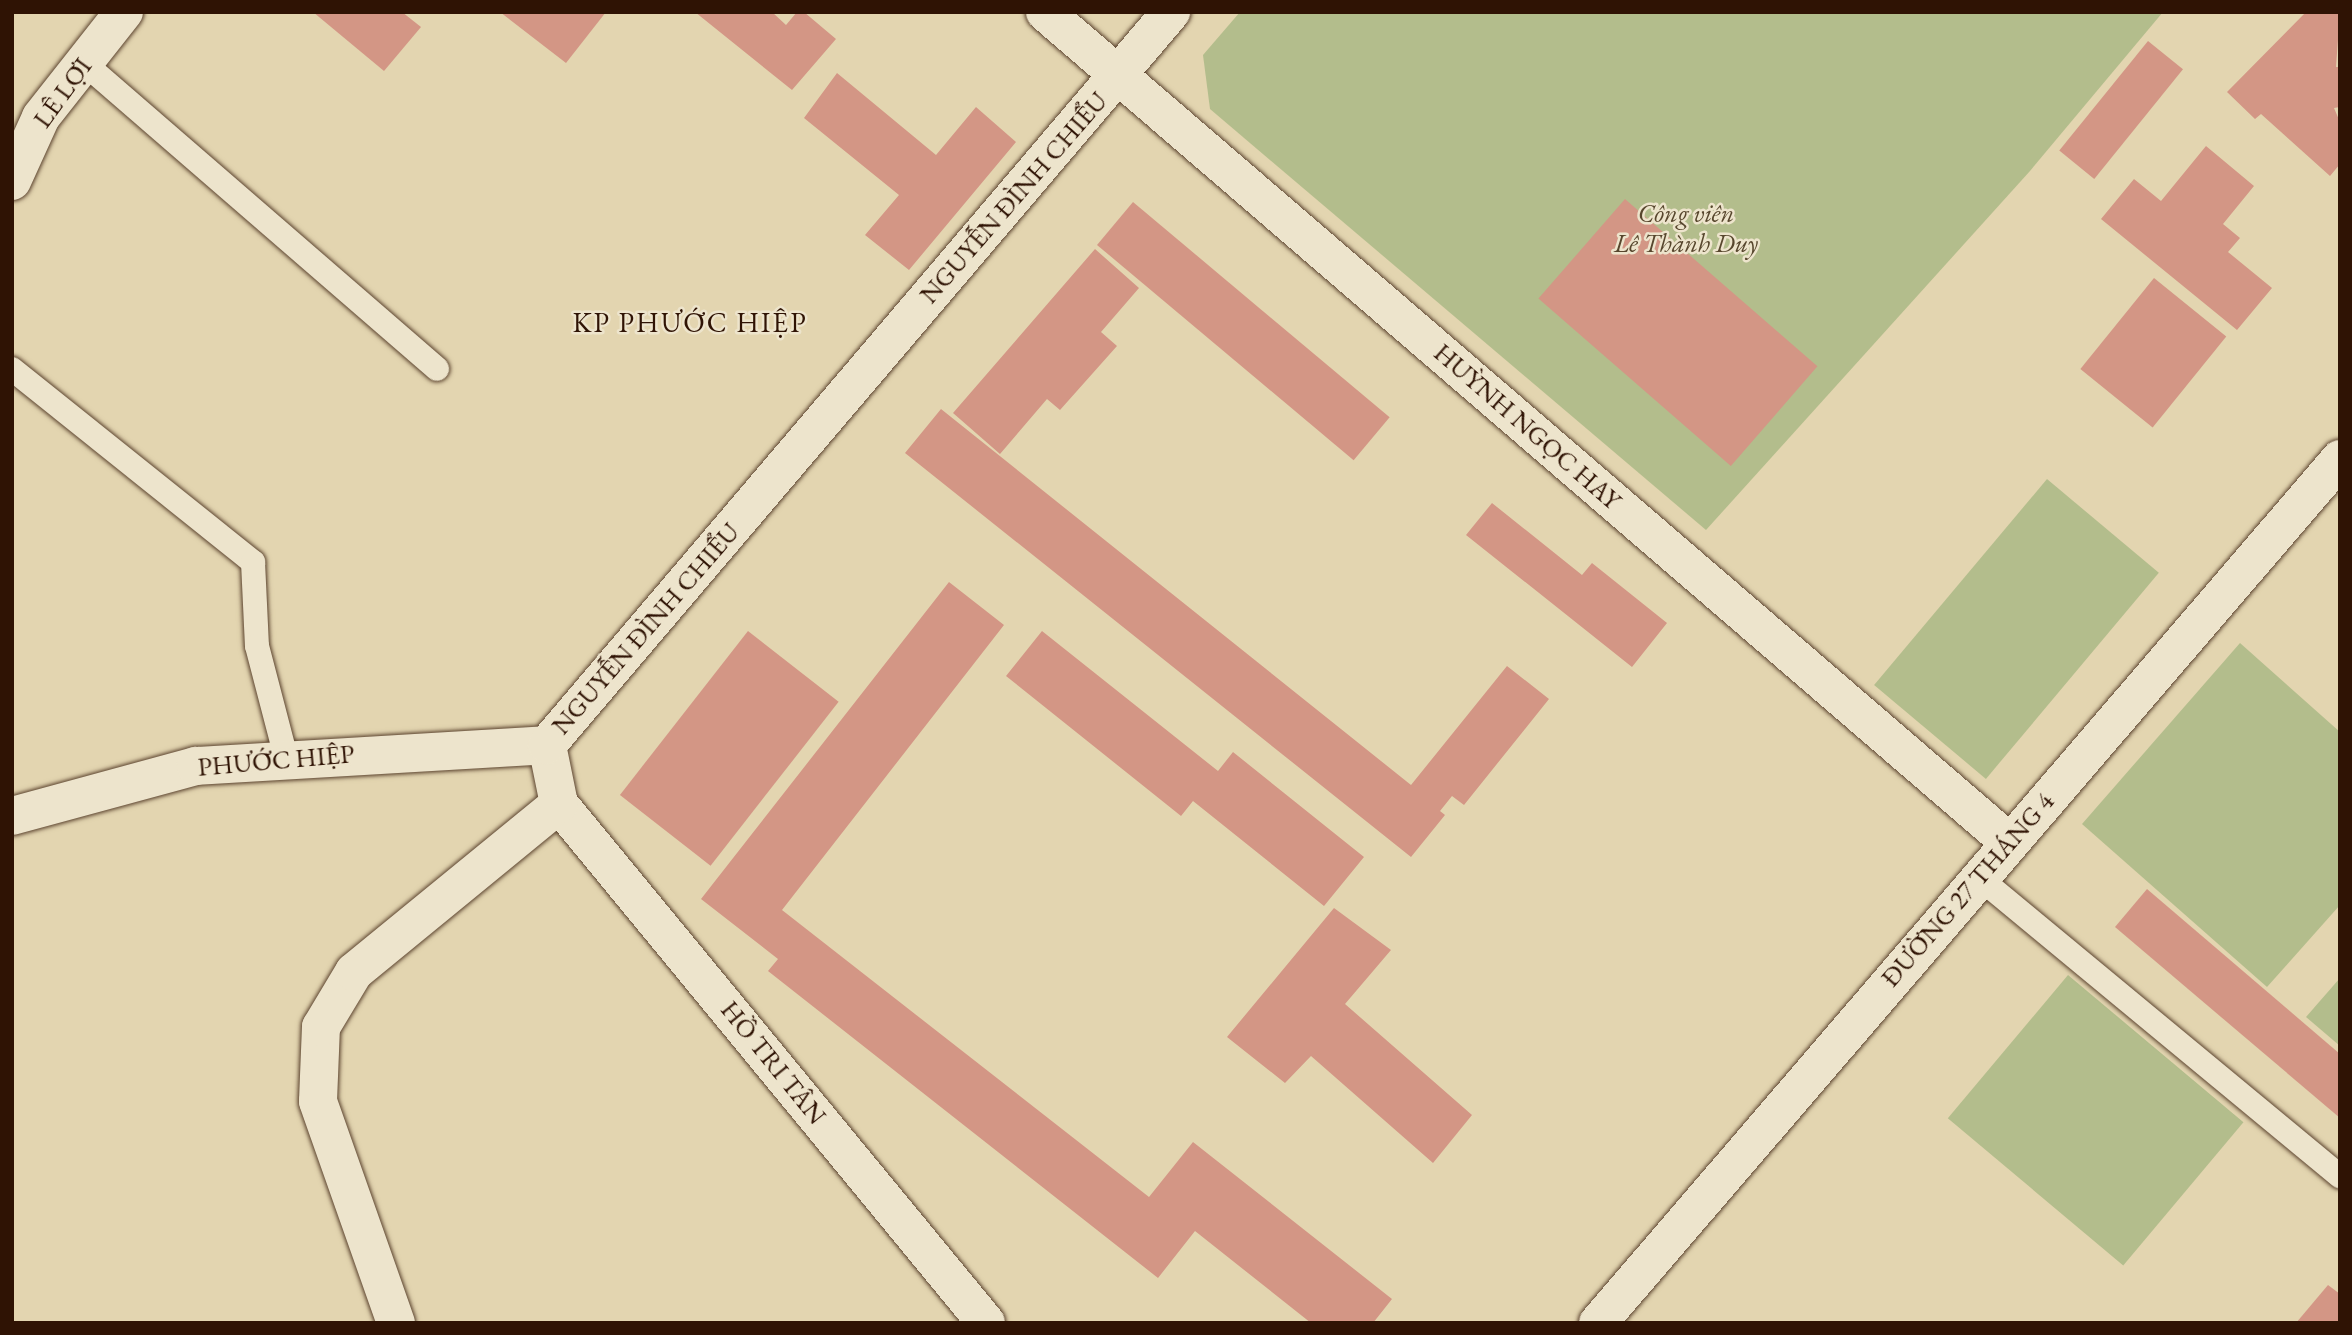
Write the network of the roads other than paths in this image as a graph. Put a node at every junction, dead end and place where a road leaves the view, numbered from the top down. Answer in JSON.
{"nodes":[{"id":1,"x":124,"y":12,"type":"edge"},
{"id":2,"x":1045,"y":12,"type":"edge"},
{"id":3,"x":1171,"y":12,"type":"edge"},
{"id":4,"x":84,"y":62,"type":"junction"},
{"id":5,"x":1119,"y":75,"type":"junction"},
{"id":6,"x":12,"y":181,"type":"edge"},
{"id":7,"x":12,"y":369,"type":"edge"},
{"id":8,"x":437,"y":369,"type":"dead end"},
{"id":9,"x":2340,"y":459,"type":"edge"},
{"id":10,"x":547,"y":745,"type":"junction"},
{"id":11,"x":286,"y":757,"type":"junction"},
{"id":12,"x":559,"y":804,"type":"junction"},
{"id":13,"x":12,"y":817,"type":"edge"},
{"id":14,"x":2009,"y":842,"type":"junction"},
{"id":15,"x":1977,"y":876,"type":"junction"},
{"id":16,"x":2340,"y":1176,"type":"edge"},
{"id":17,"x":396,"y":1323,"type":"edge"},
{"id":18,"x":986,"y":1323,"type":"edge"},
{"id":19,"x":1598,"y":1323,"type":"edge"}],
"edges":[{"from":1,"to":4,"type":"street","name":"LÊ LỢI"},
{"from":2,"to":5,"type":"street","name":"HUỲNH NGỌC HAY"},
{"from":3,"to":5,"type":"street","name":"NGUYỄN ĐÌNH CHIỂU"},
{"from":4,"to":6,"type":"street","name":"LÊ LỢI"},
{"from":4,"to":8,"type":"lane"},
{"from":5,"to":10,"type":"street","name":"NGUYỄN ĐÌNH CHIỂU"},
{"from":5,"to":14,"type":"street","name":"HUỲNH NGỌC HAY"},
{"from":7,"to":11,"type":"lane"},
{"from":9,"to":14,"type":"street","name":"ĐƯỜNG 27 THÁNG 4"},
{"from":10,"to":11,"type":"street","name":"PHƯỚC HIỆP"},
{"from":10,"to":12,"type":"street","name":"NGUYỄN ĐÌNH CHIỂU"},
{"from":11,"to":13,"type":"street","name":"PHƯỚC HIỆP"},
{"from":12,"to":17,"type":"street"},
{"from":12,"to":18,"type":"street","name":"HỒ TRI TÂN"},
{"from":14,"to":15,"type":"street","name":"ĐƯỜNG 27 THÁNG 4"},
{"from":15,"to":16,"type":"lane"},
{"from":15,"to":19,"type":"street","name":"ĐƯỜNG 27 THÁNG 4"}]}
